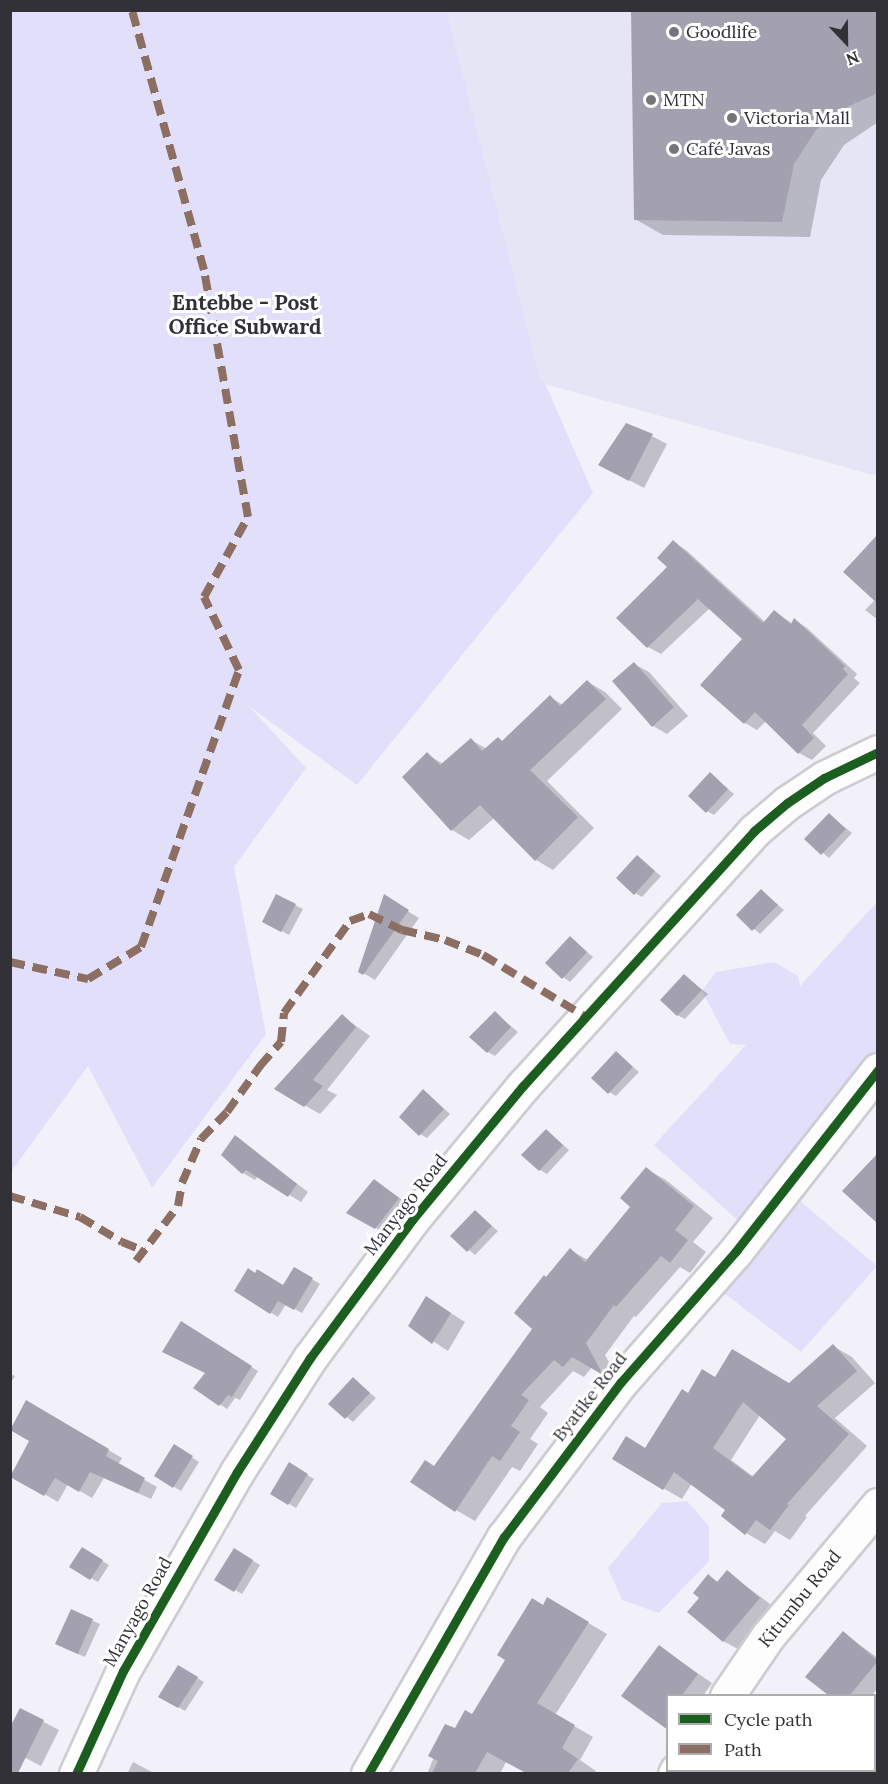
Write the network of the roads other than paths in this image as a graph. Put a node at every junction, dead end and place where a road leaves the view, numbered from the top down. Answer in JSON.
{"nodes":[{"id":1,"x":873,"y":761,"type":"edge"},
{"id":2,"x":878,"y":1070,"type":"edge"},
{"id":3,"x":878,"y":1505,"type":"edge"},
{"id":4,"x":728,"y":1694,"type":"edge"},
{"id":5,"x":76,"y":1773,"type":"edge"},
{"id":6,"x":368,"y":1773,"type":"edge"}],
"edges":[{"from":1,"to":5,"type":"street","name":"Manyago Road"},
{"from":2,"to":6,"type":"street","name":"Byatike Road"},
{"from":3,"to":4,"type":"street","name":"Kitumbu Road"}]}
